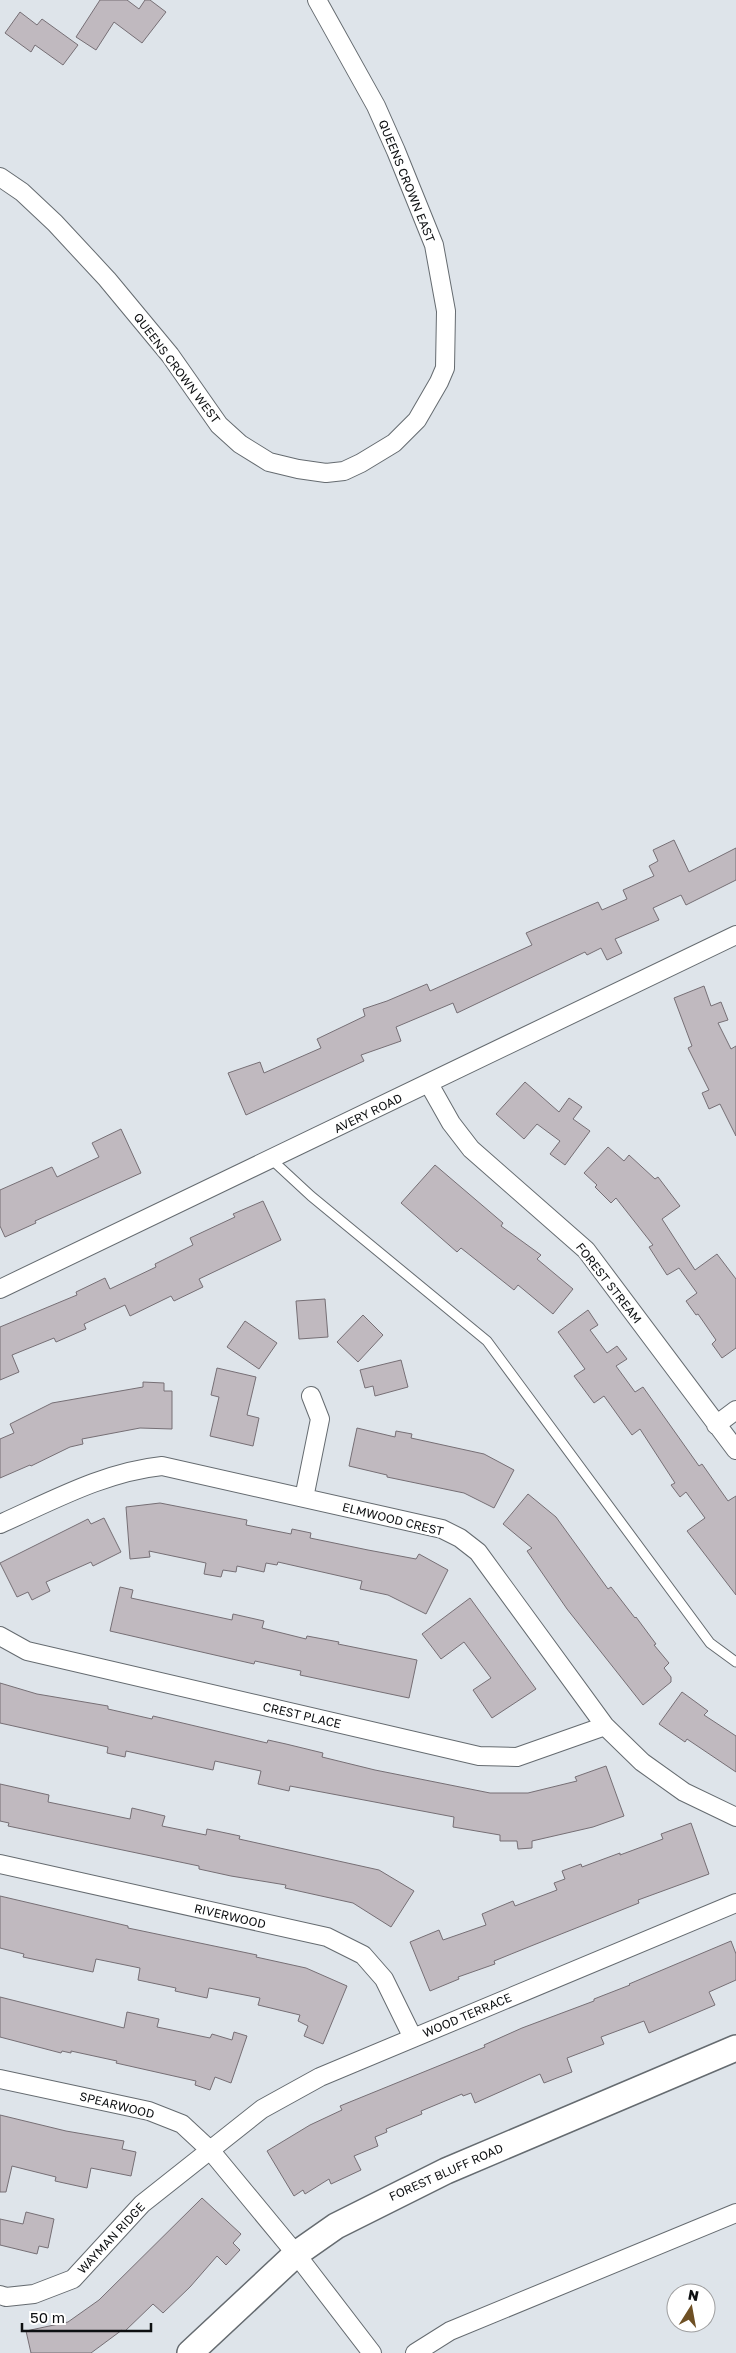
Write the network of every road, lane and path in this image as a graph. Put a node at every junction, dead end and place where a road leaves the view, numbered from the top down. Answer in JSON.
{"nodes":[{"id":1,"x":317,"y":0,"type":"edge"},
{"id":2,"x":0,"y":177,"type":"edge"},
{"id":3,"x":428,"y":402,"type":"joint"},
{"id":4,"x":736,"y":935,"type":"edge"},
{"id":5,"x":429,"y":1084,"type":"junction"},
{"id":6,"x":272,"y":1159,"type":"junction"},
{"id":7,"x":0,"y":1289,"type":"edge"},
{"id":8,"x":311,"y":1396,"type":"dead end"},
{"id":9,"x":736,"y":1410,"type":"edge"},
{"id":10,"x":716,"y":1425,"type":"junction"},
{"id":11,"x":736,"y":1450,"type":"edge"},
{"id":12,"x":304,"y":1498,"type":"junction"},
{"id":13,"x":0,"y":1524,"type":"edge"},
{"id":14,"x":0,"y":1636,"type":"edge"},
{"id":15,"x":736,"y":1662,"type":"edge"},
{"id":16,"x":605,"y":1726,"type":"junction"},
{"id":17,"x":736,"y":1817,"type":"edge"},
{"id":18,"x":0,"y":1864,"type":"edge"},
{"id":19,"x":736,"y":1903,"type":"edge"},
{"id":20,"x":413,"y":2038,"type":"junction"},
{"id":21,"x":736,"y":2048,"type":"edge"},
{"id":22,"x":0,"y":2079,"type":"edge"},
{"id":23,"x":210,"y":2150,"type":"junction"},
{"id":24,"x":736,"y":2213,"type":"edge"},
{"id":25,"x":296,"y":2254,"type":"junction"},
{"id":26,"x":0,"y":2295,"type":"edge"},
{"id":27,"x":190,"y":2353,"type":"edge"},
{"id":28,"x":372,"y":2353,"type":"edge"},
{"id":29,"x":414,"y":2353,"type":"edge"}],
"edges":[{"from":1,"to":3,"type":"street","name":"QUEENS CROWN EAST"},
{"from":2,"to":3,"type":"street","name":"QUEENS CROWN WEST"},
{"from":4,"to":5,"type":"street","name":"AVERY ROAD"},
{"from":5,"to":6,"type":"street","name":"AVERY ROAD"},
{"from":5,"to":10,"type":"street","name":"FOREST STREAM"},
{"from":6,"to":7,"type":"street","name":"AVERY ROAD"},
{"from":6,"to":15,"type":"lane"},
{"from":8,"to":12,"type":"street"},
{"from":9,"to":10,"type":"street"},
{"from":10,"to":11,"type":"street","name":"FOREST STREAM"},
{"from":12,"to":13,"type":"street","name":"ELMWOOD CREST"},
{"from":12,"to":16,"type":"street","name":"ELMWOOD CREST"},
{"from":14,"to":16,"type":"street","name":"CREST PLACE"},
{"from":16,"to":17,"type":"street","name":"ELMWOOD CREST"},
{"from":18,"to":20,"type":"street","name":"RIVERWOOD"},
{"from":19,"to":20,"type":"street","name":"WOOD TERRACE"},
{"from":20,"to":23,"type":"street","name":"WOOD TERRACE"},
{"from":21,"to":25,"type":"street","name":"FOREST BLUFF ROAD"},
{"from":22,"to":23,"type":"street","name":"SPEARWOOD"},
{"from":23,"to":25,"type":"street","name":"SPEARWOOD"},
{"from":23,"to":26,"type":"street","name":"WAYMAN RIDGE"},
{"from":24,"to":29,"type":"street"},
{"from":25,"to":27,"type":"street","name":"FOREST BLUFF ROAD"},
{"from":25,"to":28,"type":"street","name":"SPEARWOOD"}]}
